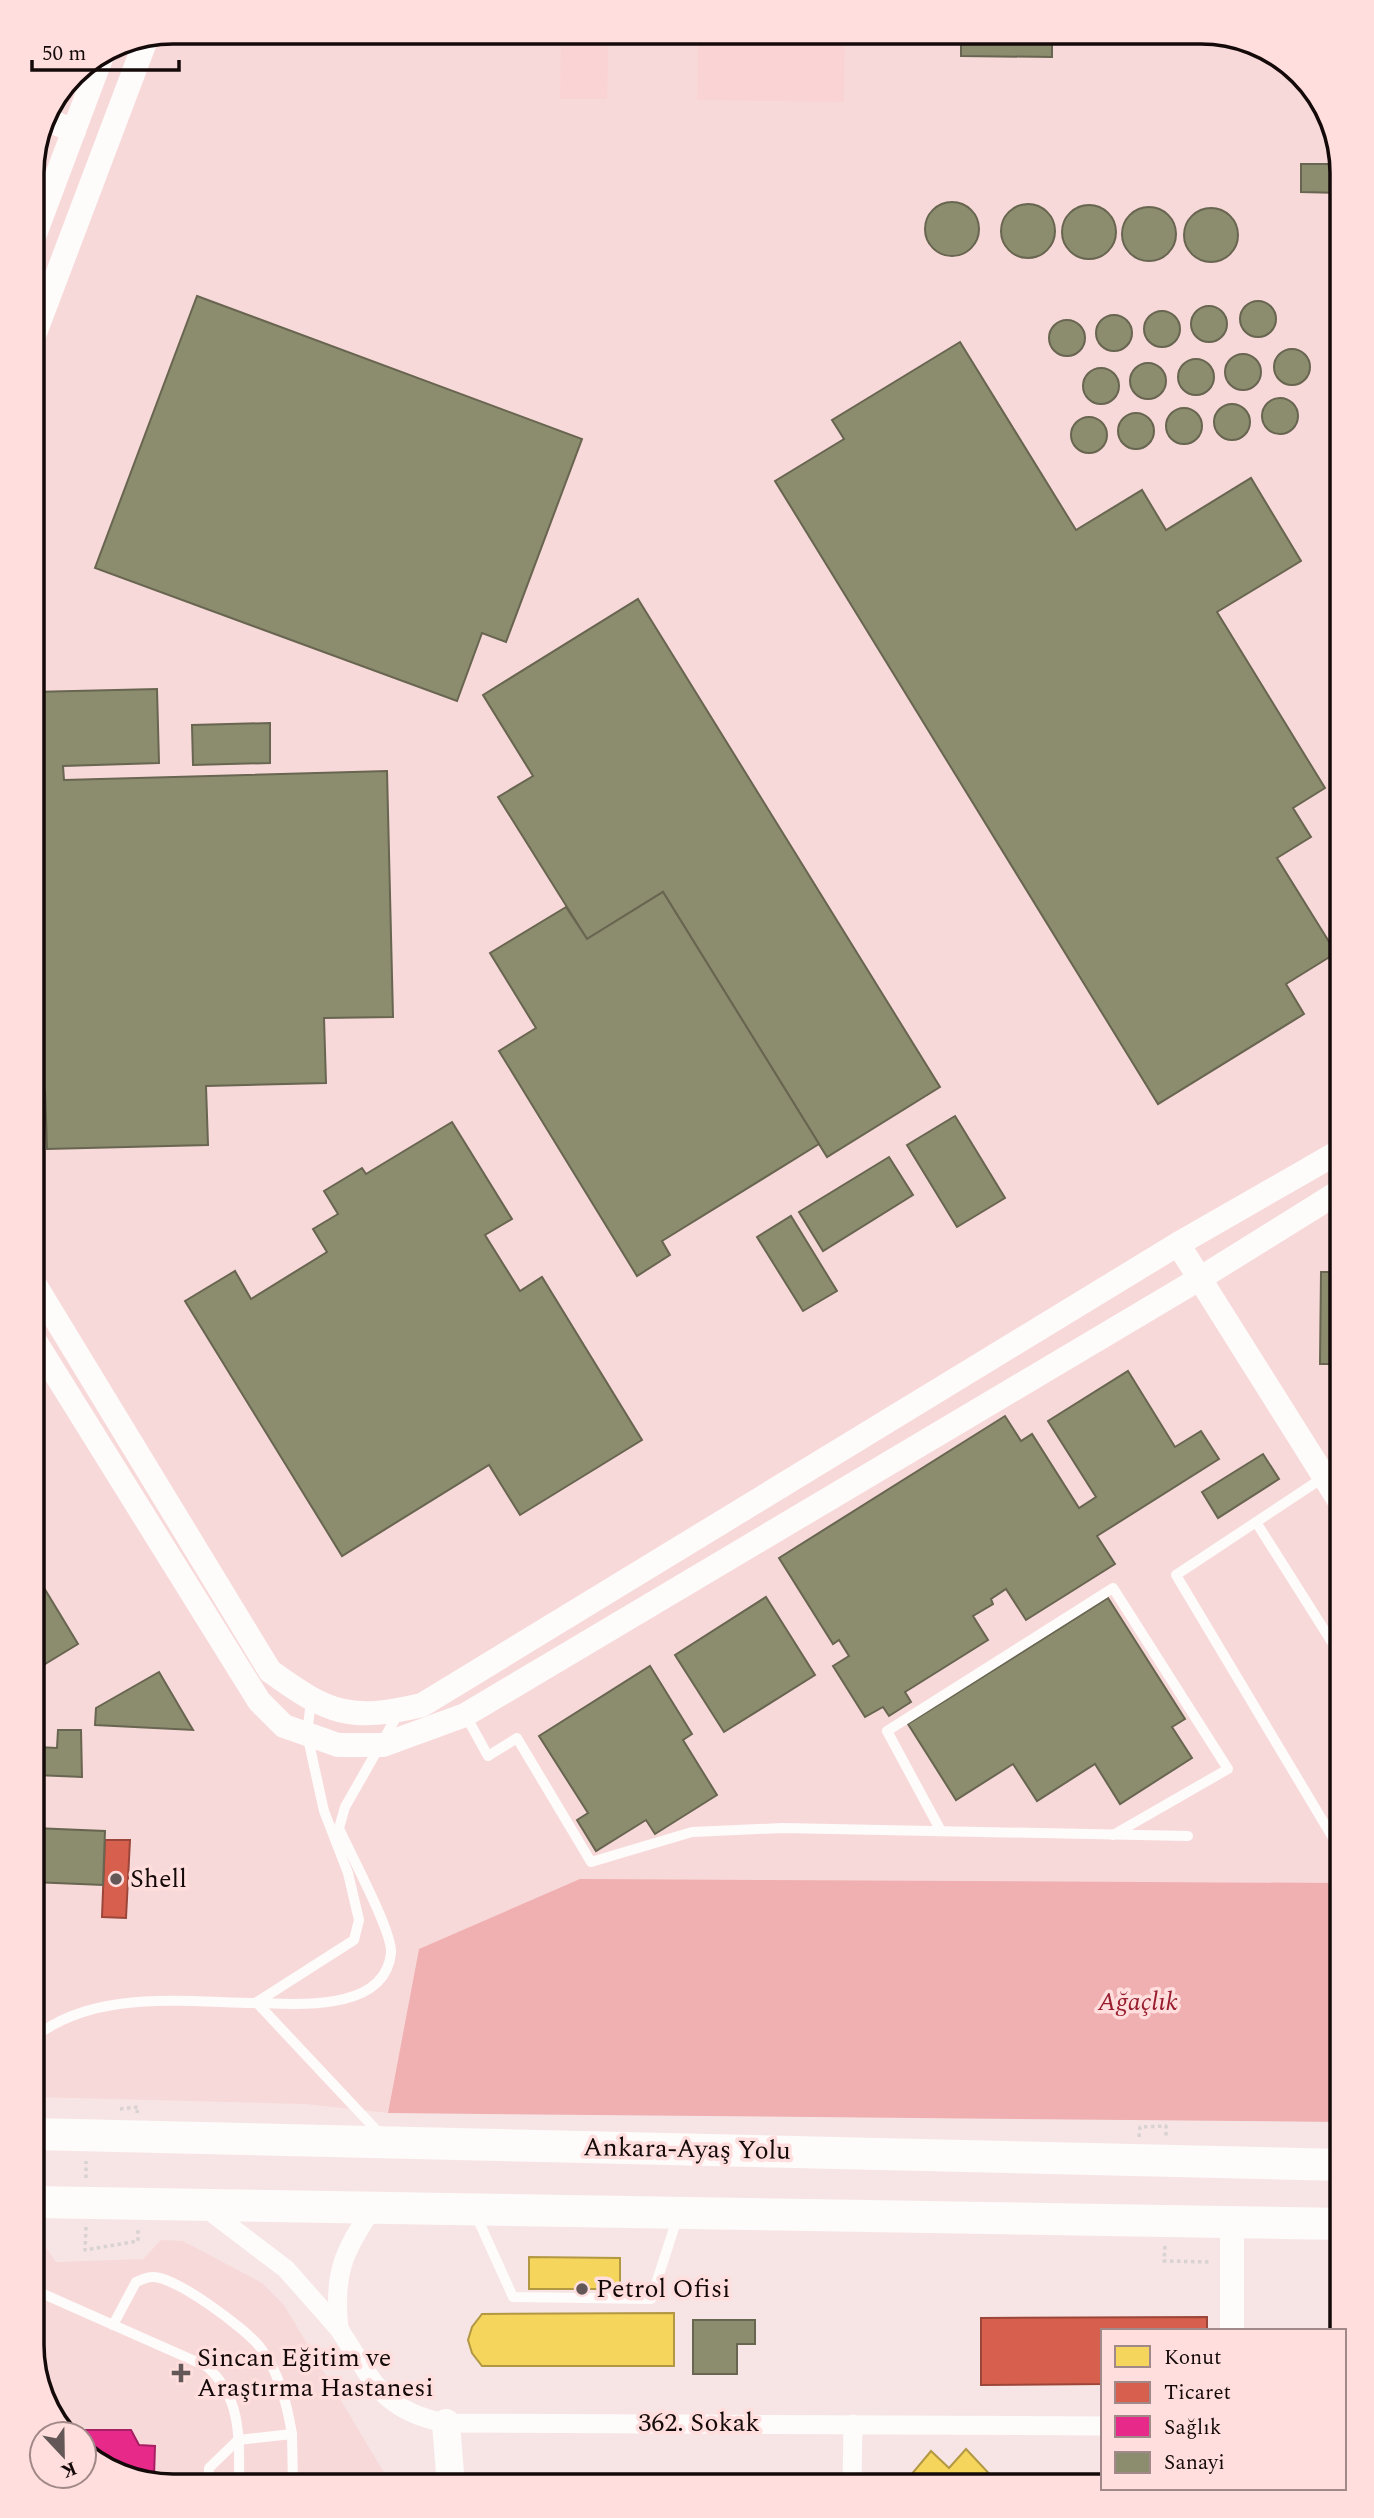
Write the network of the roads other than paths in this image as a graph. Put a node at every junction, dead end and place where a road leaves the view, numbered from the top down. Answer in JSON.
{"nodes":[{"id":1,"x":143,"y":47,"type":"edge"},
{"id":2,"x":85,"y":78,"type":"edge"},
{"id":3,"x":54,"y":123,"type":"edge"},
{"id":4,"x":74,"y":131,"type":"junction"},
{"id":5,"x":44,"y":210,"type":"edge"},
{"id":6,"x":44,"y":309,"type":"edge"},
{"id":7,"x":1330,"y":1157,"type":"edge"},
{"id":8,"x":1330,"y":1197,"type":"edge"},
{"id":9,"x":1178,"y":1244,"type":"junction"},
{"id":10,"x":1199,"y":1279,"type":"junction"},
{"id":11,"x":44,"y":1300,"type":"edge"},
{"id":12,"x":44,"y":1355,"type":"edge"},
{"id":13,"x":1324,"y":1477,"type":"junction"},
{"id":14,"x":1330,"y":1486,"type":"edge"},
{"id":15,"x":1256,"y":1522,"type":"junction"},
{"id":16,"x":1330,"y":1639,"type":"edge"},
{"id":17,"x":311,"y":1701,"type":"junction"},
{"id":18,"x":400,"y":1710,"type":"junction"},
{"id":19,"x":465,"y":1715,"type":"junction"},
{"id":20,"x":307,"y":1734,"type":"junction"},
{"id":21,"x":383,"y":1745,"type":"junction"},
{"id":22,"x":941,"y":1831,"type":"junction"},
{"id":23,"x":1330,"y":1833,"type":"edge"},
{"id":24,"x":1113,"y":1835,"type":"junction"},
{"id":25,"x":1188,"y":1836,"type":"dead end"},
{"id":26,"x":257,"y":2003,"type":"junction"},
{"id":27,"x":44,"y":2029,"type":"edge"},
{"id":28,"x":44,"y":2134,"type":"edge"},
{"id":29,"x":387,"y":2142,"type":"junction"},
{"id":30,"x":1330,"y":2165,"type":"edge"},
{"id":31,"x":44,"y":2202,"type":"edge"},
{"id":32,"x":202,"y":2205,"type":"junction"},
{"id":33,"x":373,"y":2208,"type":"junction"},
{"id":34,"x":473,"y":2210,"type":"junction"},
{"id":35,"x":680,"y":2213,"type":"junction"},
{"id":36,"x":1231,"y":2222,"type":"junction"},
{"id":37,"x":1330,"y":2224,"type":"edge"},
{"id":38,"x":44,"y":2293,"type":"edge"},
{"id":39,"x":113,"y":2325,"type":"junction"},
{"id":40,"x":339,"y":2329,"type":"junction"},
{"id":41,"x":1232,"y":2329,"type":"edge"},
{"id":42,"x":446,"y":2423,"type":"junction"},
{"id":43,"x":853,"y":2424,"type":"junction"},
{"id":44,"x":1101,"y":2426,"type":"edge"},
{"id":45,"x":292,"y":2434,"type":"junction"},
{"id":46,"x":238,"y":2440,"type":"junction"},
{"id":47,"x":209,"y":2474,"type":"edge"},
{"id":48,"x":239,"y":2474,"type":"edge"},
{"id":49,"x":293,"y":2474,"type":"edge"},
{"id":50,"x":450,"y":2474,"type":"edge"},
{"id":51,"x":852,"y":2474,"type":"edge"}],
"edges":[{"from":1,"to":6,"type":"street"},
{"from":2,"to":4,"type":"street"},
{"from":3,"to":4,"type":"street"},
{"from":4,"to":5,"type":"street"},
{"from":7,"to":9,"type":"street"},
{"from":8,"to":10,"type":"street"},
{"from":9,"to":10,"type":"street"},
{"from":9,"to":18,"type":"street"},
{"from":10,"to":13,"type":"street"},
{"from":10,"to":19,"type":"street"},
{"from":11,"to":17,"type":"street"},
{"from":12,"to":20,"type":"street"},
{"from":13,"to":14,"type":"street"},
{"from":13,"to":15,"type":"lane"},
{"from":15,"to":16,"type":"lane"},
{"from":15,"to":23,"type":"lane"},
{"from":17,"to":18,"type":"street"},
{"from":17,"to":20,"type":"lane"},
{"from":18,"to":21,"type":"lane"},
{"from":19,"to":21,"type":"street"},
{"from":19,"to":22,"type":"lane"},
{"from":20,"to":21,"type":"street"},
{"from":20,"to":26,"type":"lane"},
{"from":21,"to":26,"type":"lane"},
{"from":22,"to":24,"type":"lane"},
{"from":22,"to":24,"type":"lane"},
{"from":24,"to":25,"type":"lane"},
{"from":26,"to":27,"type":"lane"},
{"from":26,"to":29,"type":"lane"},
{"from":28,"to":29,"type":"highway","name":"Ankara-Ayaş Yolu"},
{"from":29,"to":30,"type":"highway","name":"Ankara-Ayaş Yolu"},
{"from":31,"to":32,"type":"highway"},
{"from":32,"to":33,"type":"highway"},
{"from":32,"to":40,"type":"street","name":"362. Sokak"},
{"from":33,"to":34,"type":"highway"},
{"from":33,"to":40,"type":"street"},
{"from":34,"to":35,"type":"highway"},
{"from":34,"to":35,"type":"lane"},
{"from":35,"to":36,"type":"highway"},
{"from":36,"to":37,"type":"highway"},
{"from":36,"to":41,"type":"street"},
{"from":38,"to":39,"type":"lane"},
{"from":39,"to":45,"type":"lane"},
{"from":39,"to":46,"type":"lane"},
{"from":40,"to":42,"type":"street","name":"362. Sokak"},
{"from":42,"to":43,"type":"street","name":"362. Sokak"},
{"from":42,"to":50,"type":"main road"},
{"from":43,"to":44,"type":"street","name":"362. Sokak"},
{"from":43,"to":51,"type":"street"},
{"from":45,"to":46,"type":"lane"},
{"from":45,"to":49,"type":"lane"},
{"from":46,"to":47,"type":"lane"},
{"from":46,"to":48,"type":"lane"}]}
